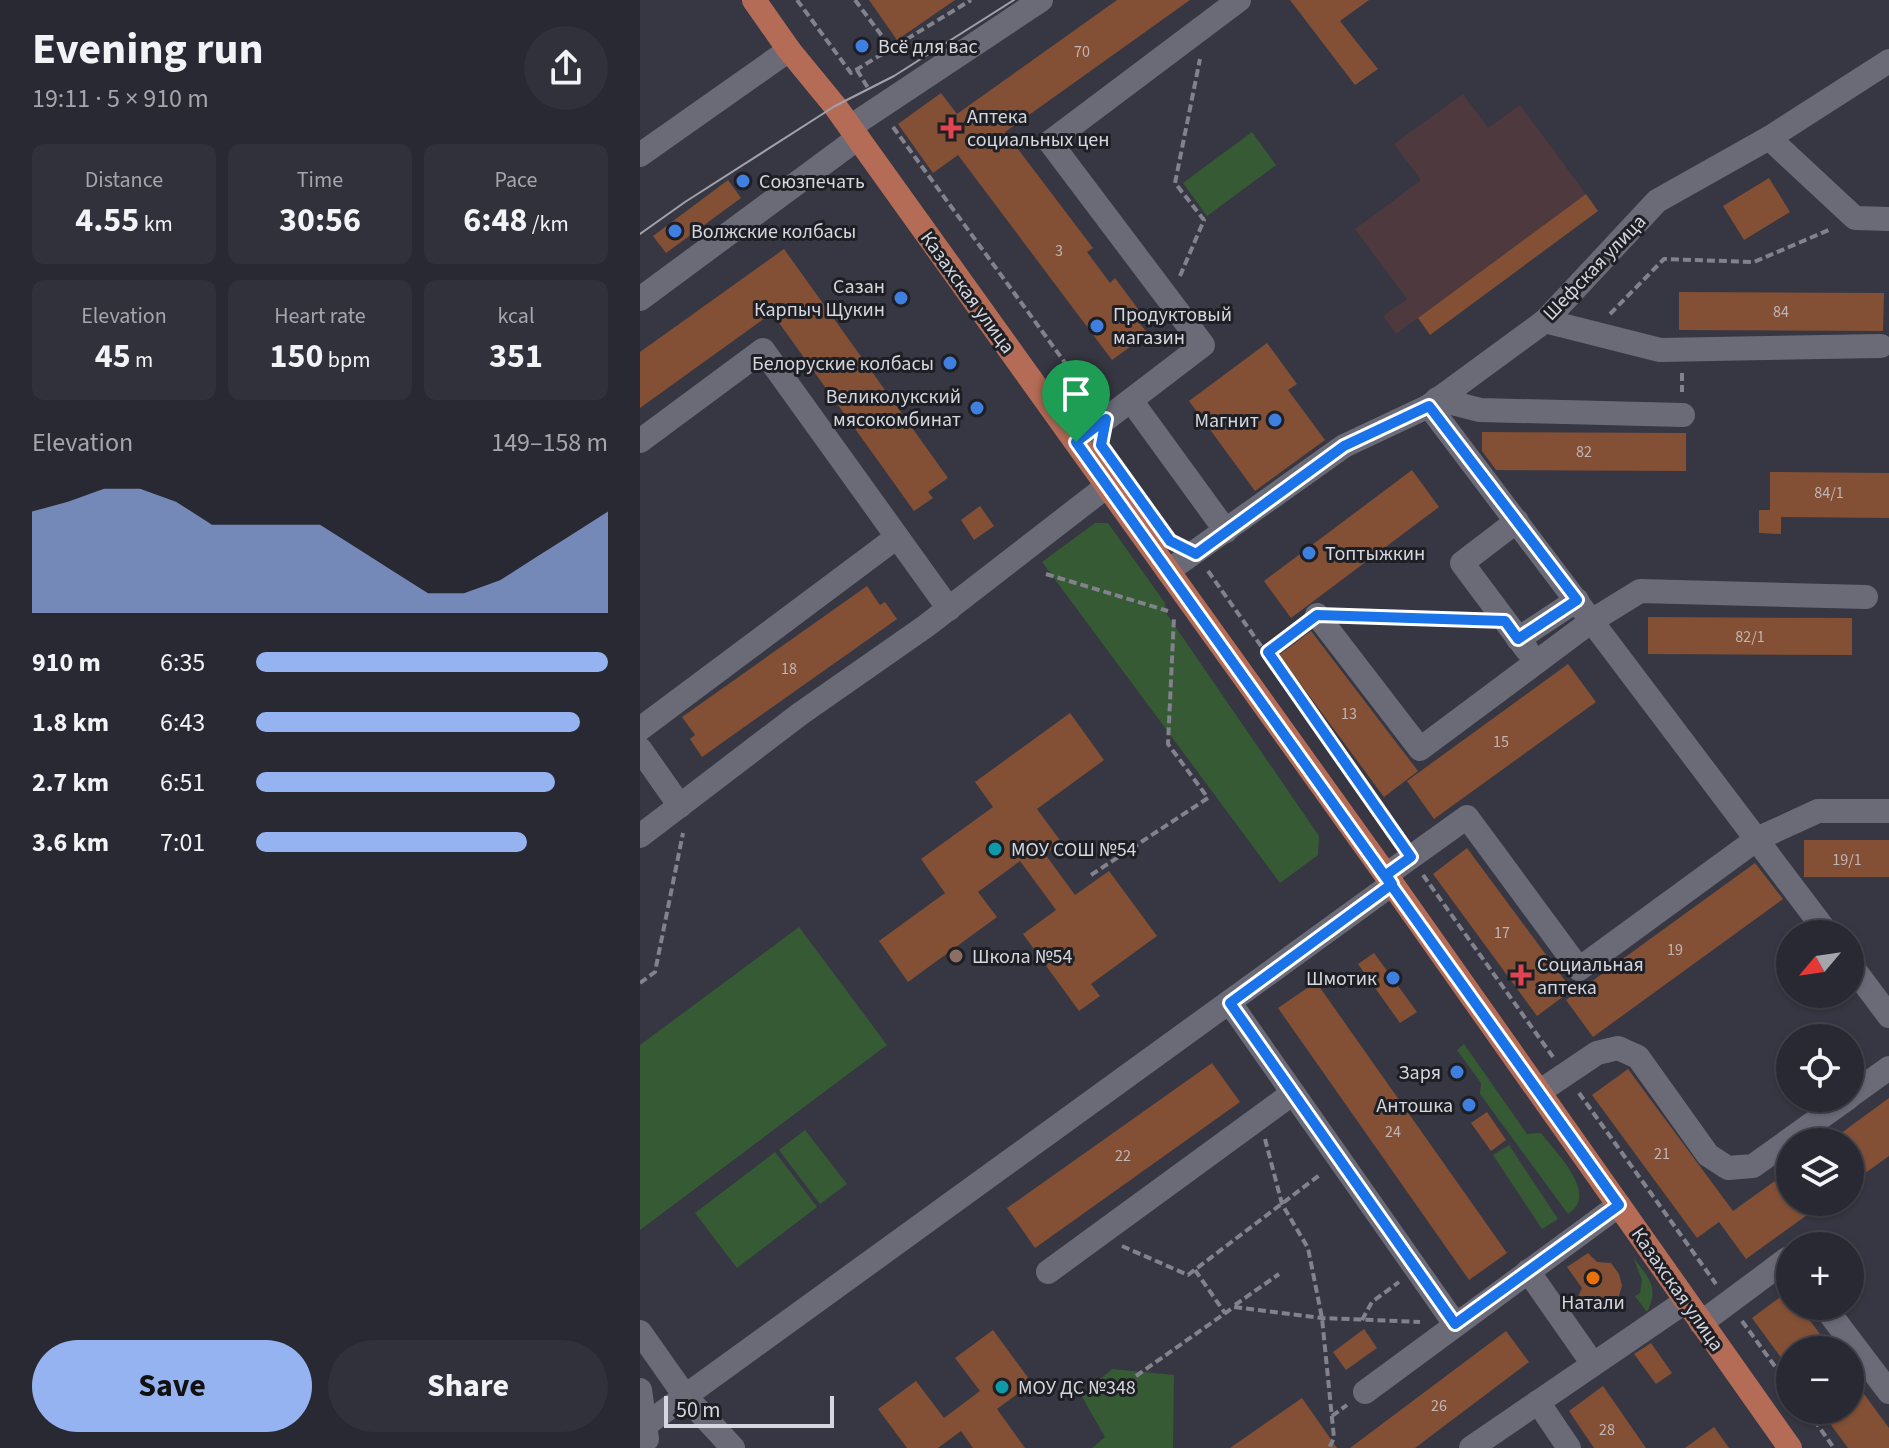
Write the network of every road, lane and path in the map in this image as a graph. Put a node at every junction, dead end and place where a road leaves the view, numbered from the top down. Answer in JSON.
{"nodes":[{"id":1,"x":754,"y":0,"type":"edge"},
{"id":2,"x":797,"y":0,"type":"edge"},
{"id":3,"x":855,"y":0,"type":"edge"},
{"id":4,"x":971,"y":0,"type":"edge"},
{"id":5,"x":1041,"y":0,"type":"edge"},
{"id":6,"x":1239,"y":0,"type":"edge"},
{"id":7,"x":891,"y":48,"type":"junction"},
{"id":8,"x":789,"y":50,"type":"junction"},
{"id":9,"x":1200,"y":56,"type":"dead end"},
{"id":10,"x":1889,"y":61,"type":"edge"},
{"id":11,"x":854,"y":133,"type":"junction"},
{"id":12,"x":897,"y":133,"type":"dead end"},
{"id":13,"x":1776,"y":133,"type":"junction"},
{"id":14,"x":640,"y":155,"type":"edge"},
{"id":15,"x":1855,"y":218,"type":"junction"},
{"id":16,"x":1889,"y":219,"type":"edge"},
{"id":17,"x":640,"y":299,"type":"edge"},
{"id":18,"x":1170,"y":301,"type":"junction"},
{"id":19,"x":1545,"y":321,"type":"junction"},
{"id":20,"x":1592,"y":333,"type":"junction"},
{"id":21,"x":1881,"y":346,"type":"dead end"},
{"id":22,"x":1682,"y":350,"type":"junction"},
{"id":23,"x":1433,"y":402,"type":"junction"},
{"id":24,"x":1138,"y":410,"type":"dead end"},
{"id":25,"x":1683,"y":415,"type":"joint"},
{"id":26,"x":1106,"y":419,"type":"junction"},
{"id":27,"x":640,"y":441,"type":"edge"},
{"id":28,"x":1076,"y":442,"type":"junction"},
{"id":29,"x":1107,"y":486,"type":"junction"},
{"id":30,"x":1517,"y":521,"type":"junction"},
{"id":31,"x":1226,"y":531,"type":"junction"},
{"id":32,"x":897,"y":537,"type":"junction"},
{"id":33,"x":1196,"y":554,"type":"junction"},
{"id":34,"x":1168,"y":571,"type":"junction"},
{"id":35,"x":1046,"y":574,"type":"dead end"},
{"id":36,"x":1866,"y":597,"type":"dead end"},
{"id":37,"x":1577,"y":600,"type":"junction"},
{"id":38,"x":949,"y":609,"type":"junction"},
{"id":39,"x":1317,"y":615,"type":"junction"},
{"id":40,"x":1593,"y":620,"type":"junction"},
{"id":41,"x":1517,"y":637,"type":"junction"},
{"id":42,"x":1268,"y":652,"type":"junction"},
{"id":43,"x":640,"y":729,"type":"edge"},
{"id":44,"x":640,"y":749,"type":"edge"},
{"id":45,"x":685,"y":802,"type":"junction"},
{"id":46,"x":1889,"y":811,"type":"edge"},
{"id":47,"x":640,"y":836,"type":"edge"},
{"id":48,"x":1757,"y":839,"type":"junction"},
{"id":49,"x":1411,"y":857,"type":"junction"},
{"id":50,"x":1091,"y":875,"type":"dead end"},
{"id":51,"x":1389,"y":879,"type":"junction"},
{"id":52,"x":1818,"y":920,"type":"edge"},
{"id":53,"x":640,"y":983,"type":"edge"},
{"id":54,"x":1864,"y":983,"type":"edge"},
{"id":55,"x":1230,"y":1003,"type":"junction"},
{"id":56,"x":1889,"y":1016,"type":"edge"},
{"id":57,"x":1889,"y":1068,"type":"edge"},
{"id":58,"x":1565,"y":1074,"type":"junction"},
{"id":59,"x":1864,"y":1086,"type":"edge"},
{"id":60,"x":1539,"y":1092,"type":"junction"},
{"id":61,"x":1293,"y":1093,"type":"junction"},
{"id":62,"x":1828,"y":1112,"type":"edge"},
{"id":63,"x":1260,"y":1117,"type":"junction"},
{"id":64,"x":1340,"y":1160,"type":"junction"},
{"id":65,"x":1282,"y":1204,"type":"junction"},
{"id":66,"x":1619,"y":1205,"type":"junction"},
{"id":67,"x":1097,"y":1236,"type":"junction"},
{"id":68,"x":1776,"y":1267,"type":"edge"},
{"id":69,"x":1417,"y":1269,"type":"junction"},
{"id":70,"x":1195,"y":1270,"type":"junction"},
{"id":71,"x":1528,"y":1271,"type":"junction"},
{"id":72,"x":1048,"y":1272,"type":"dead end"},
{"id":73,"x":1279,"y":1274,"type":"dead end"},
{"id":74,"x":1686,"y":1301,"type":"junction"},
{"id":75,"x":1729,"y":1302,"type":"junction"},
{"id":76,"x":1234,"y":1307,"type":"junction"},
{"id":77,"x":1225,"y":1313,"type":"junction"},
{"id":78,"x":1322,"y":1318,"type":"junction"},
{"id":79,"x":1362,"y":1320,"type":"junction"},
{"id":80,"x":1835,"y":1320,"type":"edge"},
{"id":81,"x":1701,"y":1323,"type":"junction"},
{"id":82,"x":1455,"y":1324,"type":"junction"},
{"id":83,"x":640,"y":1332,"type":"edge"},
{"id":84,"x":1593,"y":1364,"type":"junction"},
{"id":85,"x":1776,"y":1367,"type":"edge"},
{"id":86,"x":1136,"y":1376,"type":"dead end"},
{"id":87,"x":640,"y":1390,"type":"edge"},
{"id":88,"x":1365,"y":1392,"type":"dead end"},
{"id":89,"x":1889,"y":1392,"type":"edge"},
{"id":90,"x":685,"y":1396,"type":"junction"},
{"id":91,"x":1538,"y":1402,"type":"junction"},
{"id":92,"x":1817,"y":1424,"type":"edge"},
{"id":93,"x":644,"y":1439,"type":"edge"},
{"id":94,"x":733,"y":1448,"type":"edge"},
{"id":95,"x":1329,"y":1448,"type":"edge"},
{"id":96,"x":1471,"y":1448,"type":"edge"},
{"id":97,"x":1569,"y":1448,"type":"edge"},
{"id":98,"x":1790,"y":1448,"type":"edge"},
{"id":99,"x":1834,"y":1448,"type":"edge"}],
"edges":[{"from":1,"to":8,"type":"main road","name":"Казахская улица"},
{"from":2,"to":7,"type":"path"},
{"from":3,"to":7,"type":"path"},
{"from":4,"to":7,"type":"path"},
{"from":5,"to":11,"type":"street"},
{"from":6,"to":18,"type":"street"},
{"from":8,"to":11,"type":"main road","name":"Казахская улица"},
{"from":8,"to":14,"type":"street"},
{"from":9,"to":18,"type":"path"},
{"from":10,"to":13,"type":"street","name":"Шефская улица"},
{"from":11,"to":17,"type":"street"},
{"from":11,"to":28,"type":"main road","name":"Казахская улица"},
{"from":12,"to":26,"type":"path"},
{"from":13,"to":15,"type":"street"},
{"from":13,"to":19,"type":"street","name":"Шефская улица"},
{"from":15,"to":16,"type":"street"},
{"from":15,"to":20,"type":"path"},
{"from":18,"to":26,"type":"street"},
{"from":19,"to":20,"type":"street"},
{"from":19,"to":23,"type":"street","name":"Шефская улица"},
{"from":20,"to":22,"type":"street"},
{"from":21,"to":22,"type":"street"},
{"from":22,"to":25,"type":"path"},
{"from":23,"to":25,"type":"street"},
{"from":23,"to":30,"type":"street"},
{"from":23,"to":31,"type":"street","name":"Шефская улица"},
{"from":24,"to":31,"type":"street"},
{"from":26,"to":28,"type":"street"},
{"from":27,"to":32,"type":"street"},
{"from":28,"to":29,"type":"main road","name":"Казахская улица"},
{"from":29,"to":34,"type":"main road","name":"Казахская улица"},
{"from":29,"to":38,"type":"street"},
{"from":30,"to":37,"type":"street"},
{"from":30,"to":41,"type":"street"},
{"from":31,"to":33,"type":"street","name":"Шефская улица"},
{"from":32,"to":38,"type":"street"},
{"from":32,"to":43,"type":"street"},
{"from":33,"to":34,"type":"street","name":"Шефская улица"},
{"from":33,"to":42,"type":"path"},
{"from":34,"to":51,"type":"main road","name":"Казахская улица"},
{"from":35,"to":50,"type":"path"},
{"from":36,"to":40,"type":"street"},
{"from":37,"to":40,"type":"street"},
{"from":37,"to":41,"type":"street"},
{"from":38,"to":45,"type":"street"},
{"from":39,"to":40,"type":"street"},
{"from":39,"to":41,"type":"path"},
{"from":39,"to":42,"type":"path"},
{"from":40,"to":48,"type":"street"},
{"from":42,"to":49,"type":"path"},
{"from":44,"to":45,"type":"street"},
{"from":45,"to":47,"type":"street"},
{"from":45,"to":53,"type":"path"},
{"from":46,"to":48,"type":"street"},
{"from":48,"to":49,"type":"street"},
{"from":48,"to":52,"type":"street"},
{"from":49,"to":51,"type":"street"},
{"from":49,"to":58,"type":"path"},
{"from":51,"to":55,"type":"street"},
{"from":51,"to":60,"type":"main road","name":"Казахская улица"},
{"from":54,"to":56,"type":"street"},
{"from":55,"to":61,"type":"street"},
{"from":55,"to":90,"type":"street"},
{"from":57,"to":59,"type":"street"},
{"from":58,"to":60,"type":"street"},
{"from":58,"to":62,"type":"street"},
{"from":58,"to":75,"type":"path"},
{"from":60,"to":66,"type":"main road","name":"Казахская улица"},
{"from":61,"to":63,"type":"street"},
{"from":61,"to":64,"type":"street"},
{"from":63,"to":65,"type":"path"},
{"from":63,"to":67,"type":"street"},
{"from":64,"to":65,"type":"path"},
{"from":64,"to":69,"type":"street"},
{"from":65,"to":70,"type":"path"},
{"from":65,"to":78,"type":"path"},
{"from":66,"to":71,"type":"street"},
{"from":66,"to":74,"type":"main road","name":"Казахская улица"},
{"from":67,"to":70,"type":"path"},
{"from":67,"to":72,"type":"street"},
{"from":68,"to":75,"type":"street"},
{"from":69,"to":79,"type":"path"},
{"from":69,"to":82,"type":"street"},
{"from":70,"to":77,"type":"path"},
{"from":71,"to":82,"type":"street"},
{"from":71,"to":84,"type":"street"},
{"from":73,"to":76,"type":"path"},
{"from":74,"to":81,"type":"main road","name":"Казахская улица"},
{"from":74,"to":84,"type":"street"},
{"from":75,"to":81,"type":"street"},
{"from":75,"to":85,"type":"path"},
{"from":76,"to":77,"type":"path"},
{"from":76,"to":78,"type":"path"},
{"from":77,"to":86,"type":"path"},
{"from":78,"to":79,"type":"path"},
{"from":78,"to":95,"type":"path"},
{"from":79,"to":82,"type":"path"},
{"from":80,"to":89,"type":"street"},
{"from":81,"to":98,"type":"main road","name":"Казахская улица"},
{"from":82,"to":88,"type":"street"},
{"from":83,"to":90,"type":"street"},
{"from":84,"to":91,"type":"street"},
{"from":87,"to":93,"type":"street"},
{"from":90,"to":93,"type":"street"},
{"from":90,"to":94,"type":"street"},
{"from":91,"to":96,"type":"street"},
{"from":91,"to":97,"type":"street"},
{"from":92,"to":99,"type":"path"}]}
